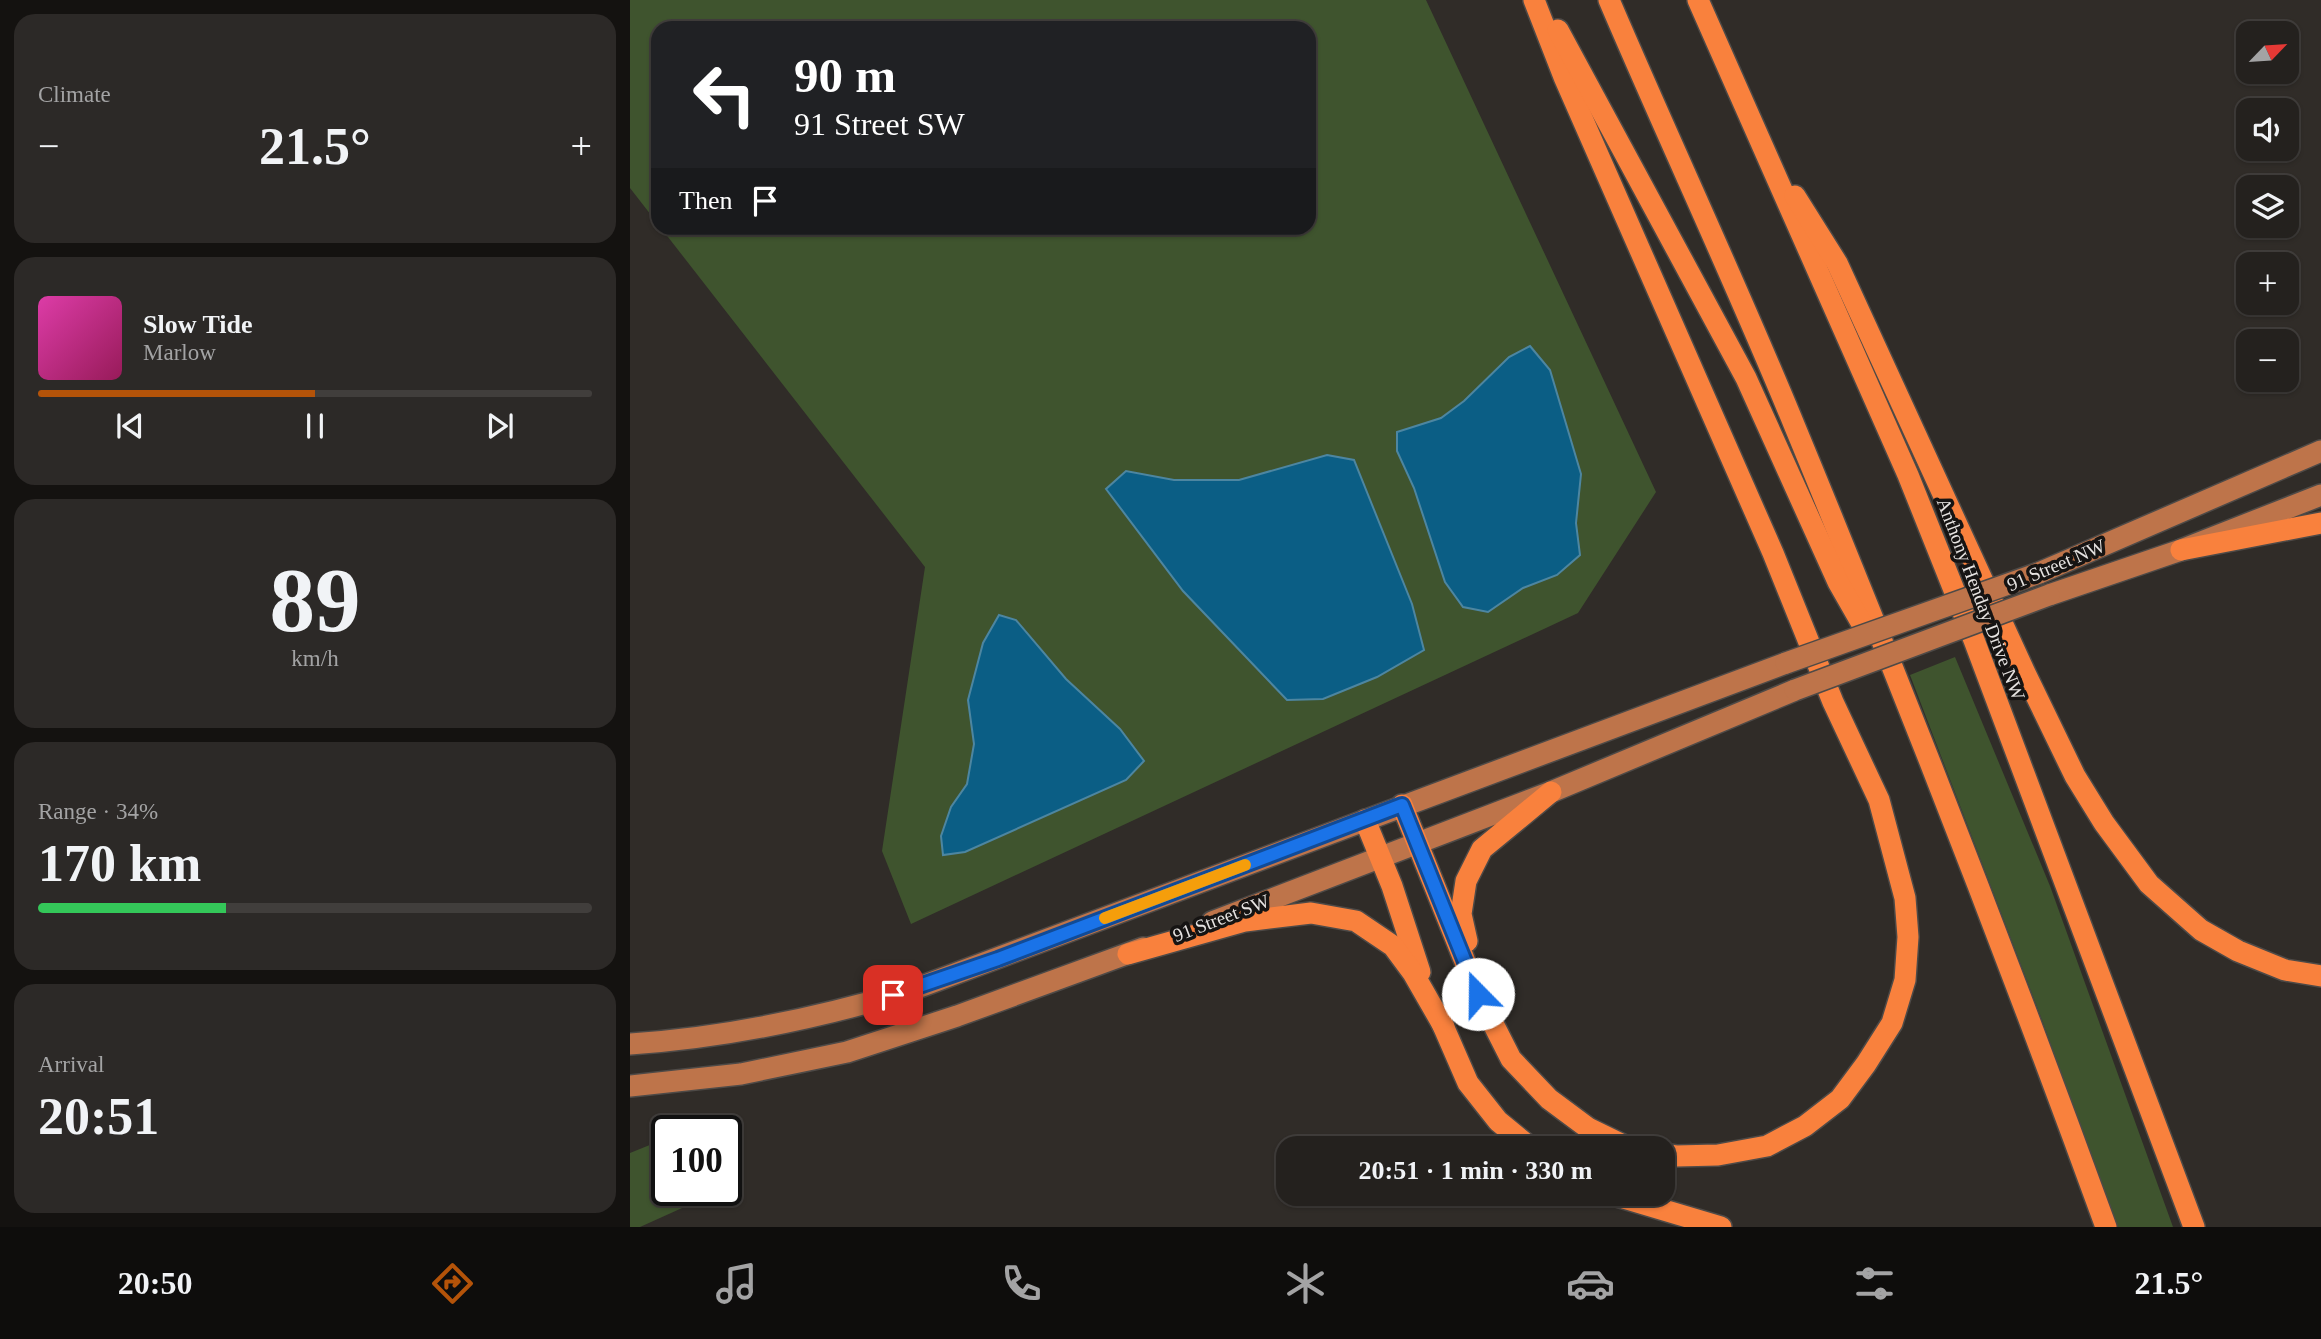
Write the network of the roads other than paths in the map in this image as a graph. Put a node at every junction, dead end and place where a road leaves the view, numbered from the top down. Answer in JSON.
{"nodes":[{"id":1,"x":1534,"y":0,"type":"edge"},
{"id":2,"x":1542,"y":0,"type":"edge"},
{"id":3,"x":1609,"y":0,"type":"edge"},
{"id":4,"x":1698,"y":0,"type":"edge"},
{"id":5,"x":1752,"y":125,"type":"junction"},
{"id":6,"x":2321,"y":451,"type":"edge"},
{"id":7,"x":2321,"y":495,"type":"edge"},
{"id":8,"x":2321,"y":523,"type":"edge"},
{"id":9,"x":2181,"y":550,"type":"junction"},
{"id":10,"x":1796,"y":690,"type":"joint"},
{"id":11,"x":1910,"y":710,"type":"junction"},
{"id":12,"x":1551,"y":792,"type":"junction"},
{"id":13,"x":1402,"y":805,"type":"junction"},
{"id":14,"x":1366,"y":820,"type":"junction"},
{"id":15,"x":1418,"y":843,"type":"junction"},
{"id":16,"x":1381,"y":857,"type":"junction"},
{"id":17,"x":1128,"y":954,"type":"junction"},
{"id":18,"x":2321,"y":975,"type":"edge"},
{"id":19,"x":1478,"y":994,"type":"junction"},
{"id":20,"x":1444,"y":1027,"type":"junction"},
{"id":21,"x":630,"y":1044,"type":"edge"},
{"id":22,"x":630,"y":1086,"type":"edge"},
{"id":23,"x":1516,"y":1136,"type":"edge"},
{"id":24,"x":1604,"y":1136,"type":"edge"},
{"id":25,"x":1675,"y":1156,"type":"edge"},
{"id":26,"x":1650,"y":1206,"type":"edge"},
{"id":27,"x":1721,"y":1227,"type":"edge"},
{"id":28,"x":2106,"y":1227,"type":"edge"},
{"id":29,"x":2194,"y":1227,"type":"edge"}],
"edges":[{"from":1,"to":25,"type":"highway"},
{"from":2,"to":11,"type":"highway"},
{"from":3,"to":11,"type":"highway"},
{"from":4,"to":5,"type":"highway","name":"Anthony Henday Drive NW"},
{"from":5,"to":18,"type":"highway"},
{"from":5,"to":29,"type":"highway","name":"Anthony Henday Drive NW"},
{"from":6,"to":13,"type":"main road","name":"91 Street NW","bridge":true},
{"from":7,"to":9,"type":"main road","name":"91 Street NW"},
{"from":8,"to":9,"type":"highway"},
{"from":9,"to":10,"type":"main road","name":"91 Street NW","bridge":true},
{"from":10,"to":12,"type":"main road","name":"91 Street SW"},
{"from":11,"to":28,"type":"highway"},
{"from":12,"to":15,"type":"main road","name":"91 Street SW"},
{"from":12,"to":19,"type":"highway"},
{"from":13,"to":14,"type":"main road"},
{"from":13,"to":15,"type":"highway"},
{"from":14,"to":16,"type":"highway"},
{"from":14,"to":21,"type":"main road"},
{"from":15,"to":16,"type":"main road","name":"91 Street SW"},
{"from":15,"to":19,"type":"highway"},
{"from":16,"to":17,"type":"main road","name":"91 Street SW"},
{"from":16,"to":20,"type":"highway"},
{"from":17,"to":20,"type":"highway"},
{"from":17,"to":22,"type":"main road","name":"91 Street SW"},
{"from":19,"to":24,"type":"highway"},
{"from":20,"to":23,"type":"highway"},
{"from":26,"to":27,"type":"highway"}]}
